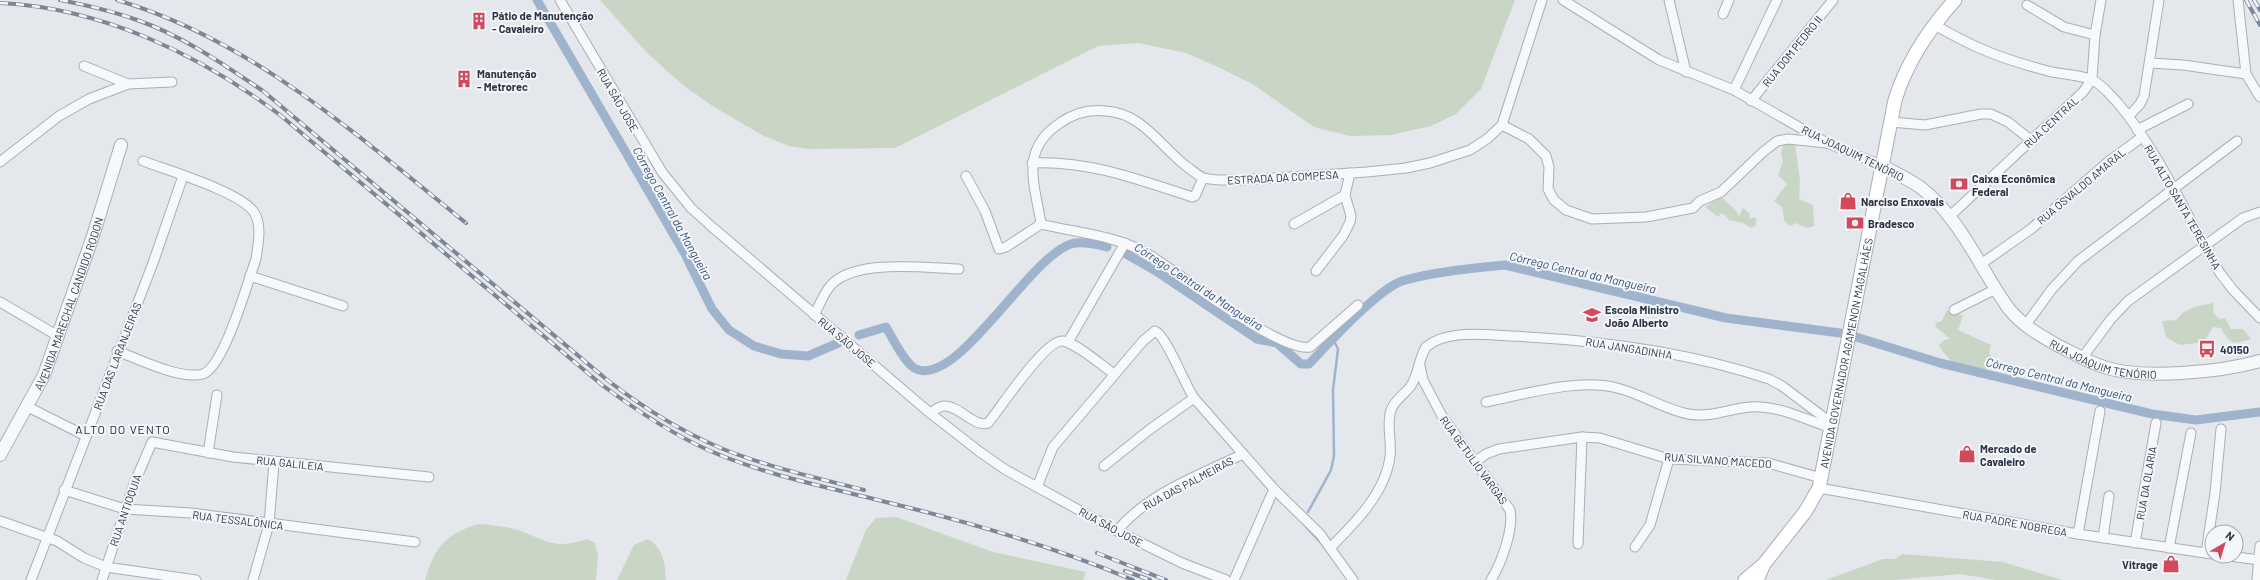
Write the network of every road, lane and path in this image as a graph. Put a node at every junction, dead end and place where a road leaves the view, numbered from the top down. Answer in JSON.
{"nodes":[{"id":1,"x":560,"y":0,"type":"edge"},
{"id":2,"x":1542,"y":0,"type":"edge"},
{"id":3,"x":1563,"y":0,"type":"edge"},
{"id":4,"x":1669,"y":0,"type":"edge"},
{"id":5,"x":1729,"y":0,"type":"edge"},
{"id":6,"x":1777,"y":0,"type":"edge"},
{"id":7,"x":1833,"y":0,"type":"edge"},
{"id":8,"x":1955,"y":0,"type":"edge"},
{"id":9,"x":2101,"y":0,"type":"edge"},
{"id":10,"x":2159,"y":0,"type":"edge"},
{"id":11,"x":2238,"y":0,"type":"edge"},
{"id":12,"x":2027,"y":5,"type":"dead end"},
{"id":13,"x":1723,"y":14,"type":"dead end"},
{"id":14,"x":1933,"y":24,"type":"junction"},
{"id":15,"x":2095,"y":35,"type":"junction"},
{"id":16,"x":2150,"y":63,"type":"junction"},
{"id":17,"x":84,"y":66,"type":"dead end"},
{"id":18,"x":1686,"y":72,"type":"junction"},
{"id":19,"x":2246,"y":74,"type":"junction"},
{"id":20,"x":2092,"y":80,"type":"junction"},
{"id":21,"x":172,"y":82,"type":"dead end"},
{"id":22,"x":128,"y":84,"type":"junction"},
{"id":23,"x":1734,"y":90,"type":"junction"},
{"id":24,"x":2260,"y":97,"type":"edge"},
{"id":25,"x":1751,"y":101,"type":"junction"},
{"id":26,"x":2188,"y":104,"type":"dead end"},
{"id":27,"x":2129,"y":116,"type":"junction"},
{"id":28,"x":1891,"y":122,"type":"junction"},
{"id":29,"x":1502,"y":125,"type":"junction"},
{"id":30,"x":2140,"y":133,"type":"junction"},
{"id":31,"x":2032,"y":141,"type":"junction"},
{"id":32,"x":2238,"y":141,"type":"dead end"},
{"id":33,"x":121,"y":144,"type":"dead end"},
{"id":34,"x":1827,"y":144,"type":"junction"},
{"id":35,"x":143,"y":161,"type":"dead end"},
{"id":36,"x":0,"y":162,"type":"edge"},
{"id":37,"x":1032,"y":163,"type":"junction"},
{"id":38,"x":1883,"y":166,"type":"junction"},
{"id":39,"x":1350,"y":173,"type":"junction"},
{"id":40,"x":183,"y":176,"type":"junction"},
{"id":41,"x":966,"y":176,"type":"dead end"},
{"id":42,"x":1203,"y":178,"type":"junction"},
{"id":43,"x":2174,"y":190,"type":"junction"},
{"id":44,"x":1345,"y":195,"type":"junction"},
{"id":45,"x":2260,"y":212,"type":"edge"},
{"id":46,"x":1949,"y":217,"type":"junction"},
{"id":47,"x":1041,"y":224,"type":"junction"},
{"id":48,"x":1294,"y":224,"type":"dead end"},
{"id":49,"x":1125,"y":242,"type":"junction"},
{"id":50,"x":2203,"y":245,"type":"junction"},
{"id":51,"x":1981,"y":264,"type":"junction"},
{"id":52,"x":959,"y":269,"type":"dead end"},
{"id":53,"x":1316,"y":271,"type":"dead end"},
{"id":54,"x":250,"y":276,"type":"junction"},
{"id":55,"x":1996,"y":289,"type":"junction"},
{"id":56,"x":0,"y":302,"type":"edge"},
{"id":57,"x":1358,"y":305,"type":"dead end"},
{"id":58,"x":343,"y":306,"type":"dead end"},
{"id":59,"x":1954,"y":310,"type":"dead end"},
{"id":60,"x":814,"y":315,"type":"junction"},
{"id":61,"x":2260,"y":318,"type":"edge"},
{"id":62,"x":2025,"y":326,"type":"junction"},
{"id":63,"x":58,"y":336,"type":"junction"},
{"id":64,"x":1068,"y":342,"type":"junction"},
{"id":65,"x":117,"y":351,"type":"junction"},
{"id":66,"x":2082,"y":358,"type":"junction"},
{"id":67,"x":2260,"y":360,"type":"edge"},
{"id":68,"x":1421,"y":361,"type":"junction"},
{"id":69,"x":1114,"y":374,"type":"junction"},
{"id":70,"x":218,"y":395,"type":"dead end"},
{"id":71,"x":1194,"y":398,"type":"junction"},
{"id":72,"x":1486,"y":402,"type":"dead end"},
{"id":73,"x":26,"y":406,"type":"junction"},
{"id":74,"x":2100,"y":411,"type":"dead end"},
{"id":75,"x":930,"y":413,"type":"junction"},
{"id":76,"x":2156,"y":422,"type":"dead end"},
{"id":77,"x":1830,"y":425,"type":"junction"},
{"id":78,"x":2221,"y":429,"type":"dead end"},
{"id":79,"x":2190,"y":433,"type":"dead end"},
{"id":80,"x":86,"y":436,"type":"junction"},
{"id":81,"x":1582,"y":437,"type":"junction"},
{"id":82,"x":152,"y":442,"type":"joint"},
{"id":83,"x":208,"y":453,"type":"junction"},
{"id":84,"x":1243,"y":454,"type":"junction"},
{"id":85,"x":0,"y":455,"type":"edge"},
{"id":86,"x":1669,"y":459,"type":"junction"},
{"id":87,"x":274,"y":462,"type":"junction"},
{"id":88,"x":1475,"y":462,"type":"junction"},
{"id":89,"x":1104,"y":466,"type":"dead end"},
{"id":90,"x":428,"y":477,"type":"dead end"},
{"id":91,"x":1820,"y":483,"type":"junction"},
{"id":92,"x":1037,"y":487,"type":"junction"},
{"id":93,"x":1274,"y":489,"type":"junction"},
{"id":94,"x":64,"y":490,"type":"junction"},
{"id":95,"x":2109,"y":496,"type":"dead end"},
{"id":96,"x":125,"y":509,"type":"junction"},
{"id":97,"x":0,"y":521,"type":"edge"},
{"id":98,"x":269,"y":524,"type":"junction"},
{"id":99,"x":2212,"y":524,"type":"edge"},
{"id":100,"x":1117,"y":531,"type":"junction"},
{"id":101,"x":2078,"y":534,"type":"junction"},
{"id":102,"x":46,"y":537,"type":"junction"},
{"id":103,"x":2103,"y":538,"type":"junction"},
{"id":104,"x":414,"y":542,"type":"dead end"},
{"id":105,"x":2135,"y":543,"type":"junction"},
{"id":106,"x":1578,"y":544,"type":"dead end"},
{"id":107,"x":2260,"y":546,"type":"edge"},
{"id":108,"x":1331,"y":547,"type":"junction"},
{"id":109,"x":1635,"y":547,"type":"dead end"},
{"id":110,"x":2169,"y":548,"type":"junction"},
{"id":111,"x":2204,"y":552,"type":"edge"},
{"id":112,"x":2244,"y":558,"type":"edge"},
{"id":113,"x":2259,"y":560,"type":"edge"},
{"id":114,"x":1764,"y":564,"type":"junction"},
{"id":115,"x":106,"y":567,"type":"junction"},
{"id":116,"x":31,"y":580,"type":"edge"},
{"id":117,"x":102,"y":580,"type":"edge"},
{"id":118,"x":196,"y":580,"type":"edge"},
{"id":119,"x":253,"y":580,"type":"edge"},
{"id":120,"x":1226,"y":580,"type":"edge"},
{"id":121,"x":1234,"y":580,"type":"edge"},
{"id":122,"x":1353,"y":580,"type":"edge"},
{"id":123,"x":1492,"y":580,"type":"edge"},
{"id":124,"x":1745,"y":580,"type":"edge"},
{"id":125,"x":1758,"y":580,"type":"edge"},
{"id":126,"x":2257,"y":580,"type":"edge"}],
"edges":[{"from":1,"to":60,"type":"street","name":"RUA SÃO JOSE"},
{"from":2,"to":29,"type":"street"},
{"from":3,"to":18,"type":"street","name":"RUA JOAQUIM TENÓRIO"},
{"from":4,"to":18,"type":"street"},
{"from":5,"to":13,"type":"street"},
{"from":6,"to":23,"type":"street"},
{"from":7,"to":25,"type":"street","name":"RUA DOM PEDRO II"},
{"from":8,"to":14,"type":"main road","name":"AVENIDA GOVERNADOR AGAMENON MAGALHÃES"},
{"from":9,"to":15,"type":"street"},
{"from":10,"to":16,"type":"street"},
{"from":11,"to":19,"type":"street"},
{"from":12,"to":15,"type":"street"},
{"from":14,"to":20,"type":"street","name":"RUA ALTO SANTA TERESINHA"},
{"from":14,"to":28,"type":"main road","name":"AVENIDA GOVERNADOR AGAMENON MAGALHÃES"},
{"from":15,"to":20,"type":"street"},
{"from":16,"to":19,"type":"street"},
{"from":16,"to":27,"type":"street"},
{"from":17,"to":22,"type":"street"},
{"from":18,"to":23,"type":"street","name":"RUA JOAQUIM TENÓRIO"},
{"from":19,"to":24,"type":"street"},
{"from":20,"to":27,"type":"street","name":"RUA ALTO SANTA TERESINHA"},
{"from":20,"to":31,"type":"street","name":"RUA CENTRAL"},
{"from":21,"to":22,"type":"street"},
{"from":22,"to":36,"type":"street"},
{"from":23,"to":25,"type":"street","name":"RUA JOAQUIM TENÓRIO"},
{"from":25,"to":34,"type":"street","name":"RUA JOAQUIM TENÓRIO"},
{"from":26,"to":30,"type":"street","name":"RUA OSVALDO AMARAL"},
{"from":27,"to":30,"type":"street","name":"RUA ALTO SANTA TERESINHA"},
{"from":28,"to":31,"type":"street"},
{"from":28,"to":38,"type":"main road","name":"AVENIDA GOVERNADOR AGAMENON MAGALHÃES"},
{"from":29,"to":34,"type":"street"},
{"from":29,"to":39,"type":"street","name":"ESTRADA DA COMPESA"},
{"from":30,"to":43,"type":"street","name":"RUA ALTO SANTA TERESINHA"},
{"from":30,"to":51,"type":"street","name":"RUA OSVALDO AMARAL"},
{"from":31,"to":46,"type":"street","name":"RUA CENTRAL"},
{"from":32,"to":43,"type":"street"},
{"from":33,"to":63,"type":"street","name":"AVENIDA MARECHAL CANDIDO RODON"},
{"from":34,"to":38,"type":"street","name":"RUA JOAQUIM TENÓRIO"},
{"from":35,"to":40,"type":"street"},
{"from":37,"to":42,"type":"street"},
{"from":37,"to":42,"type":"street"},
{"from":37,"to":47,"type":"street"},
{"from":38,"to":46,"type":"street","name":"RUA JOAQUIM TENÓRIO"},
{"from":38,"to":77,"type":"main road","name":"AVENIDA GOVERNADOR AGAMENON MAGALHÃES"},
{"from":39,"to":42,"type":"street","name":"ESTRADA DA COMPESA"},
{"from":39,"to":44,"type":"street"},
{"from":40,"to":54,"type":"street"},
{"from":40,"to":65,"type":"street","name":"RUA DAS LARANJEIRAS"},
{"from":41,"to":47,"type":"street"},
{"from":43,"to":50,"type":"street","name":"RUA ALTO SANTA TERESINHA"},
{"from":43,"to":62,"type":"street"},
{"from":44,"to":48,"type":"street"},
{"from":44,"to":53,"type":"street"},
{"from":45,"to":50,"type":"street"},
{"from":46,"to":51,"type":"street","name":"RUA JOAQUIM TENÓRIO"},
{"from":47,"to":49,"type":"street"},
{"from":49,"to":57,"type":"street"},
{"from":49,"to":64,"type":"street"},
{"from":50,"to":61,"type":"street","name":"RUA ALTO SANTA TERESINHA"},
{"from":50,"to":66,"type":"street"},
{"from":51,"to":55,"type":"street","name":"RUA JOAQUIM TENÓRIO"},
{"from":52,"to":60,"type":"street"},
{"from":54,"to":58,"type":"street"},
{"from":54,"to":65,"type":"street"},
{"from":55,"to":59,"type":"street"},
{"from":55,"to":62,"type":"street","name":"RUA JOAQUIM TENÓRIO"},
{"from":56,"to":63,"type":"street"},
{"from":60,"to":75,"type":"street","name":"RUA SÃO JOSE"},
{"from":62,"to":66,"type":"street","name":"RUA JOAQUIM TENÓRIO"},
{"from":63,"to":73,"type":"street","name":"AVENIDA MARECHAL CANDIDO RODON"},
{"from":64,"to":69,"type":"street"},
{"from":64,"to":75,"type":"street"},
{"from":65,"to":80,"type":"street","name":"RUA DAS LARANJEIRAS"},
{"from":66,"to":67,"type":"street","name":"RUA JOAQUIM TENÓRIO"},
{"from":68,"to":77,"type":"street","name":"RUA JANGADINHA"},
{"from":68,"to":88,"type":"street","name":"RUA GETULIO VARGAS"},
{"from":68,"to":108,"type":"street","name":"RUA JANGADINHA"},
{"from":69,"to":71,"type":"street"},
{"from":69,"to":92,"type":"street"},
{"from":70,"to":83,"type":"street"},
{"from":71,"to":84,"type":"street"},
{"from":71,"to":89,"type":"street"},
{"from":72,"to":77,"type":"street"},
{"from":73,"to":80,"type":"street"},
{"from":73,"to":85,"type":"street","name":"AVENIDA MARECHAL CANDIDO RODON"},
{"from":74,"to":101,"type":"street"},
{"from":75,"to":92,"type":"street","name":"RUA SÃO JOSE"},
{"from":76,"to":105,"type":"street","name":"RUA DA OLARIA"},
{"from":77,"to":91,"type":"main road","name":"AVENIDA GOVERNADOR AGAMENON MAGALHÃES"},
{"from":78,"to":99,"type":"street"},
{"from":79,"to":110,"type":"street"},
{"from":80,"to":94,"type":"street","name":"RUA DAS LARANJEIRAS"},
{"from":81,"to":86,"type":"street","name":"RUA SILVANO MACEDO"},
{"from":81,"to":88,"type":"street","name":"RUA SILVANO MACEDO"},
{"from":81,"to":106,"type":"street"},
{"from":82,"to":83,"type":"street","name":"RUA GALILEIA"},
{"from":82,"to":96,"type":"street","name":"RUA ANTIOQUIA"},
{"from":83,"to":87,"type":"street","name":"RUA GALILEIA"},
{"from":84,"to":93,"type":"street"},
{"from":84,"to":100,"type":"street","name":"RUA DAS PALMEIRAS"},
{"from":86,"to":91,"type":"street","name":"RUA SILVANO MACEDO"},
{"from":86,"to":109,"type":"street"},
{"from":87,"to":90,"type":"street","name":"RUA GALILEIA"},
{"from":87,"to":98,"type":"street"},
{"from":88,"to":123,"type":"street","name":"RUA GETULIO VARGAS"},
{"from":91,"to":101,"type":"street","name":"RUA PADRE NOBREGA"},
{"from":91,"to":114,"type":"main road","name":"AVENIDA GOVERNADOR AGAMENON MAGALHÃES"},
{"from":92,"to":100,"type":"street","name":"RUA SÃO JOSE"},
{"from":93,"to":108,"type":"street"},
{"from":93,"to":121,"type":"street"},
{"from":94,"to":96,"type":"street","name":"RUA TESSALÔNICA"},
{"from":94,"to":102,"type":"street","name":"RUA DAS LARANJEIRAS"},
{"from":95,"to":103,"type":"street"},
{"from":96,"to":98,"type":"street","name":"RUA TESSALÔNICA"},
{"from":96,"to":115,"type":"street","name":"RUA ANTIOQUIA"},
{"from":97,"to":102,"type":"street"},
{"from":98,"to":104,"type":"street","name":"RUA TESSALÔNICA"},
{"from":98,"to":119,"type":"street"},
{"from":100,"to":120,"type":"street","name":"RUA SÃO JOSE"},
{"from":101,"to":103,"type":"street","name":"RUA PADRE NOBREGA"},
{"from":102,"to":115,"type":"street"},
{"from":102,"to":116,"type":"street","name":"RUA DAS LARANJEIRAS"},
{"from":103,"to":105,"type":"street","name":"RUA PADRE NOBREGA"},
{"from":105,"to":110,"type":"street","name":"RUA PADRE NOBREGA"},
{"from":107,"to":113,"type":"street"},
{"from":108,"to":122,"type":"street"},
{"from":110,"to":111,"type":"street","name":"RUA PADRE NOBREGA"},
{"from":112,"to":113,"type":"street"},
{"from":113,"to":126,"type":"street"},
{"from":114,"to":124,"type":"main road","name":"AVENIDA GOVERNADOR AGAMENON MAGALHÃES"},
{"from":114,"to":125,"type":"main road","name":"AVENIDA GOVERNADOR AGAMENON MAGALHÃES"},
{"from":115,"to":117,"type":"street","name":"RUA ANTIOQUIA"},
{"from":115,"to":118,"type":"street"}]}
